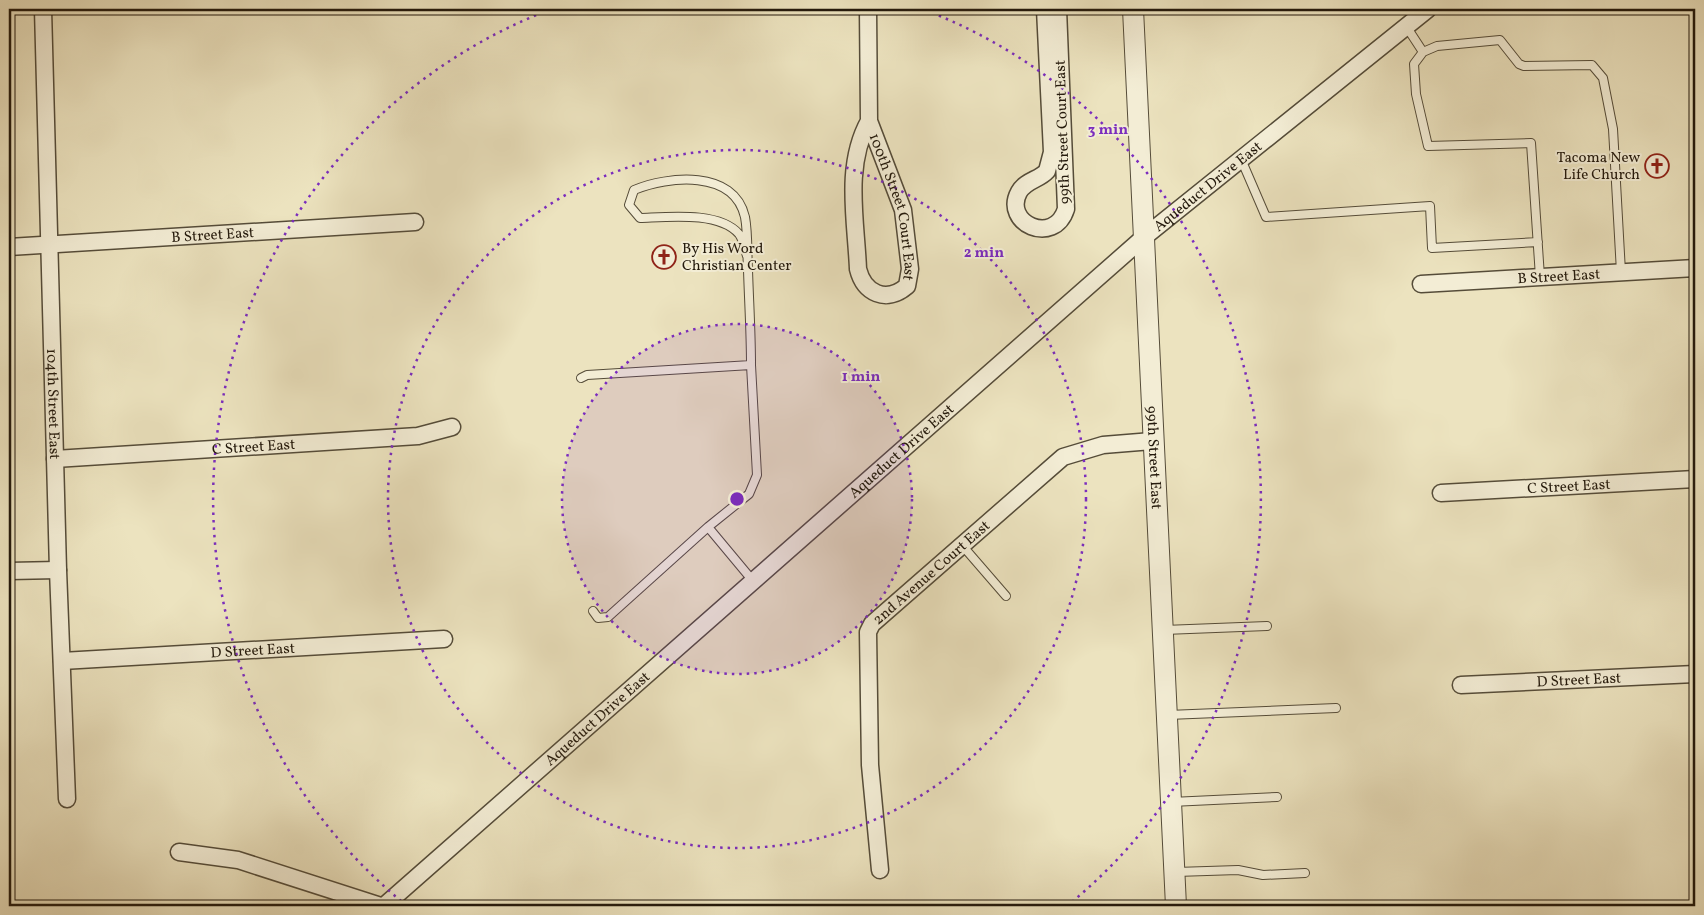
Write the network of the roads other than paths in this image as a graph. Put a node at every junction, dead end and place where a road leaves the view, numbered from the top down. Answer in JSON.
{"nodes":[{"id":1,"x":43,"y":9,"type":"edge"},
{"id":2,"x":868,"y":9,"type":"edge"},
{"id":3,"x":1045,"y":9,"type":"edge"},
{"id":4,"x":1058,"y":9,"type":"edge"},
{"id":5,"x":1133,"y":9,"type":"edge"},
{"id":6,"x":1428,"y":9,"type":"edge"},
{"id":7,"x":1406,"y":26,"type":"junction"},
{"id":8,"x":1423,"y":52,"type":"junction"},
{"id":9,"x":870,"y":121,"type":"junction"},
{"id":10,"x":1241,"y":159,"type":"junction"},
{"id":11,"x":415,"y":222,"type":"dead end"},
{"id":12,"x":1143,"y":238,"type":"junction"},
{"id":13,"x":1538,"y":242,"type":"junction"},
{"id":14,"x":49,"y":245,"type":"junction"},
{"id":15,"x":9,"y":247,"type":"edge"},
{"id":16,"x":747,"y":256,"type":"junction"},
{"id":17,"x":1695,"y":268,"type":"edge"},
{"id":18,"x":1621,"y":272,"type":"junction"},
{"id":19,"x":1540,"y":277,"type":"junction"},
{"id":20,"x":1421,"y":284,"type":"dead end"},
{"id":21,"x":751,"y":365,"type":"junction"},
{"id":22,"x":581,"y":378,"type":"dead end"},
{"id":23,"x":452,"y":427,"type":"dead end"},
{"id":24,"x":1152,"y":441,"type":"junction"},
{"id":25,"x":55,"y":459,"type":"junction"},
{"id":26,"x":1695,"y":479,"type":"edge"},
{"id":27,"x":1440,"y":493,"type":"dead end"},
{"id":28,"x":708,"y":527,"type":"junction"},
{"id":29,"x":961,"y":544,"type":"junction"},
{"id":30,"x":58,"y":570,"type":"junction"},
{"id":31,"x":9,"y":571,"type":"edge"},
{"id":32,"x":753,"y":582,"type":"junction"},
{"id":33,"x":1006,"y":596,"type":"dead end"},
{"id":34,"x":593,"y":611,"type":"dead end"},
{"id":35,"x":1267,"y":626,"type":"dead end"},
{"id":36,"x":1162,"y":630,"type":"junction"},
{"id":37,"x":444,"y":639,"type":"dead end"},
{"id":38,"x":62,"y":661,"type":"junction"},
{"id":39,"x":1695,"y":674,"type":"edge"},
{"id":40,"x":1461,"y":686,"type":"dead end"},
{"id":41,"x":1336,"y":708,"type":"dead end"},
{"id":42,"x":1166,"y":716,"type":"junction"},
{"id":43,"x":1277,"y":797,"type":"dead end"},
{"id":44,"x":67,"y":799,"type":"dead end"},
{"id":45,"x":1170,"y":802,"type":"junction"},
{"id":46,"x":179,"y":852,"type":"dead end"},
{"id":47,"x":880,"y":870,"type":"dead end"},
{"id":48,"x":1174,"y":873,"type":"junction"},
{"id":49,"x":1305,"y":873,"type":"dead end"},
{"id":50,"x":383,"y":906,"type":"edge"},
{"id":51,"x":1176,"y":906,"type":"edge"}],
"edges":[{"from":1,"to":14,"type":"street","name":"104th Street East"},
{"from":2,"to":9,"type":"street","name":"100th Street Court East"},
{"from":3,"to":4,"type":"street","name":"99th Street Court East"},
{"from":5,"to":12,"type":"street","name":"99th Street East"},
{"from":6,"to":7,"type":"street","name":"Aqueduct Drive East"},
{"from":7,"to":8,"type":"lane"},
{"from":7,"to":10,"type":"street","name":"Aqueduct Drive East"},
{"from":8,"to":13,"type":"lane"},
{"from":8,"to":18,"type":"lane"},
{"from":9,"to":9,"type":"street","name":"100th Street Court East"},
{"from":10,"to":12,"type":"street","name":"Aqueduct Drive East"},
{"from":10,"to":13,"type":"lane"},
{"from":11,"to":14,"type":"street","name":"B Street East"},
{"from":12,"to":24,"type":"street","name":"99th Street East"},
{"from":12,"to":32,"type":"street","name":"Aqueduct Drive East"},
{"from":13,"to":19,"type":"lane"},
{"from":14,"to":15,"type":"street","name":"B Street East"},
{"from":14,"to":25,"type":"street","name":"104th Street East"},
{"from":16,"to":16,"type":"lane"},
{"from":16,"to":21,"type":"lane"},
{"from":17,"to":18,"type":"street","name":"B Street East"},
{"from":18,"to":19,"type":"street","name":"B Street East"},
{"from":19,"to":20,"type":"street","name":"B Street East"},
{"from":21,"to":22,"type":"lane"},
{"from":21,"to":28,"type":"lane"},
{"from":23,"to":25,"type":"street","name":"C Street East"},
{"from":24,"to":29,"type":"street","name":"2nd Avenue Court East"},
{"from":24,"to":36,"type":"street","name":"99th Street East"},
{"from":25,"to":30,"type":"street","name":"104th Street East"},
{"from":26,"to":27,"type":"street","name":"C Street East"},
{"from":28,"to":32,"type":"lane"},
{"from":28,"to":34,"type":"lane"},
{"from":29,"to":33,"type":"lane"},
{"from":29,"to":47,"type":"street","name":"2nd Avenue Court East"},
{"from":30,"to":31,"type":"street"},
{"from":30,"to":38,"type":"street","name":"104th Street East"},
{"from":32,"to":50,"type":"street","name":"Aqueduct Drive East"},
{"from":35,"to":36,"type":"lane"},
{"from":36,"to":42,"type":"street","name":"99th Street East"},
{"from":37,"to":38,"type":"street","name":"D Street East"},
{"from":38,"to":44,"type":"street","name":"104th Street East"},
{"from":39,"to":40,"type":"street","name":"D Street East"},
{"from":41,"to":42,"type":"lane"},
{"from":42,"to":45,"type":"street","name":"99th Street East"},
{"from":43,"to":45,"type":"lane"},
{"from":45,"to":48,"type":"street","name":"99th Street East"},
{"from":46,"to":50,"type":"street"},
{"from":48,"to":49,"type":"lane"},
{"from":48,"to":51,"type":"street","name":"99th Street East"}]}
